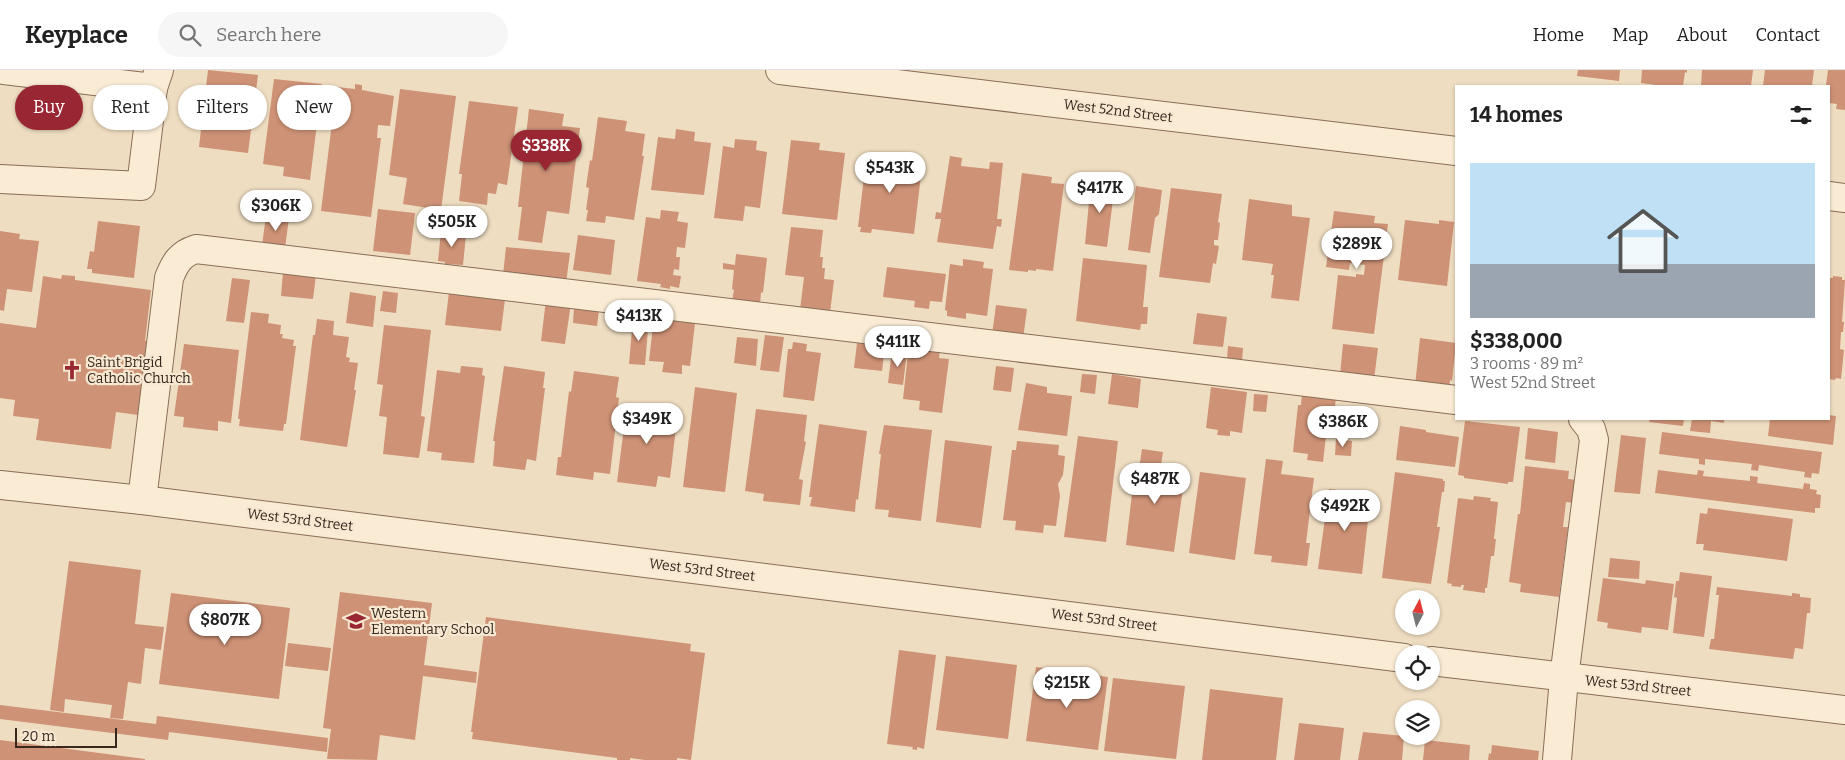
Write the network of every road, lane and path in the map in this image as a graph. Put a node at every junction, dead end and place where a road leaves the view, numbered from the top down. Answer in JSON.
{"nodes":[{"id":1,"x":4,"y":70,"type":"edge"},
{"id":2,"x":780,"y":70,"type":"edge"},
{"id":3,"x":156,"y":79,"type":"edge"},
{"id":4,"x":1455,"y":152,"type":"edge"},
{"id":5,"x":0,"y":179,"type":"edge"},
{"id":6,"x":1830,"y":196,"type":"edge"},
{"id":7,"x":1845,"y":198,"type":"edge"},
{"id":8,"x":1455,"y":400,"type":"edge"},
{"id":9,"x":1584,"y":420,"type":"edge"},
{"id":10,"x":0,"y":485,"type":"edge"},
{"id":11,"x":142,"y":500,"type":"junction"},
{"id":12,"x":1395,"y":657,"type":"edge"},
{"id":13,"x":1440,"y":662,"type":"edge"},
{"id":14,"x":1564,"y":678,"type":"junction"},
{"id":15,"x":1845,"y":710,"type":"edge"},
{"id":16,"x":1557,"y":760,"type":"edge"}],
"edges":[{"from":1,"to":3,"type":"street"},
{"from":2,"to":4,"type":"street","name":"West 52nd Street"},
{"from":3,"to":5,"type":"street"},
{"from":6,"to":7,"type":"street"},
{"from":8,"to":11,"type":"street"},
{"from":9,"to":14,"type":"street"},
{"from":10,"to":11,"type":"street","name":"West 53rd Street"},
{"from":11,"to":12,"type":"street","name":"West 53rd Street"},
{"from":13,"to":14,"type":"street","name":"West 53rd Street"},
{"from":14,"to":15,"type":"street","name":"West 53rd Street"},
{"from":14,"to":16,"type":"street"}]}
